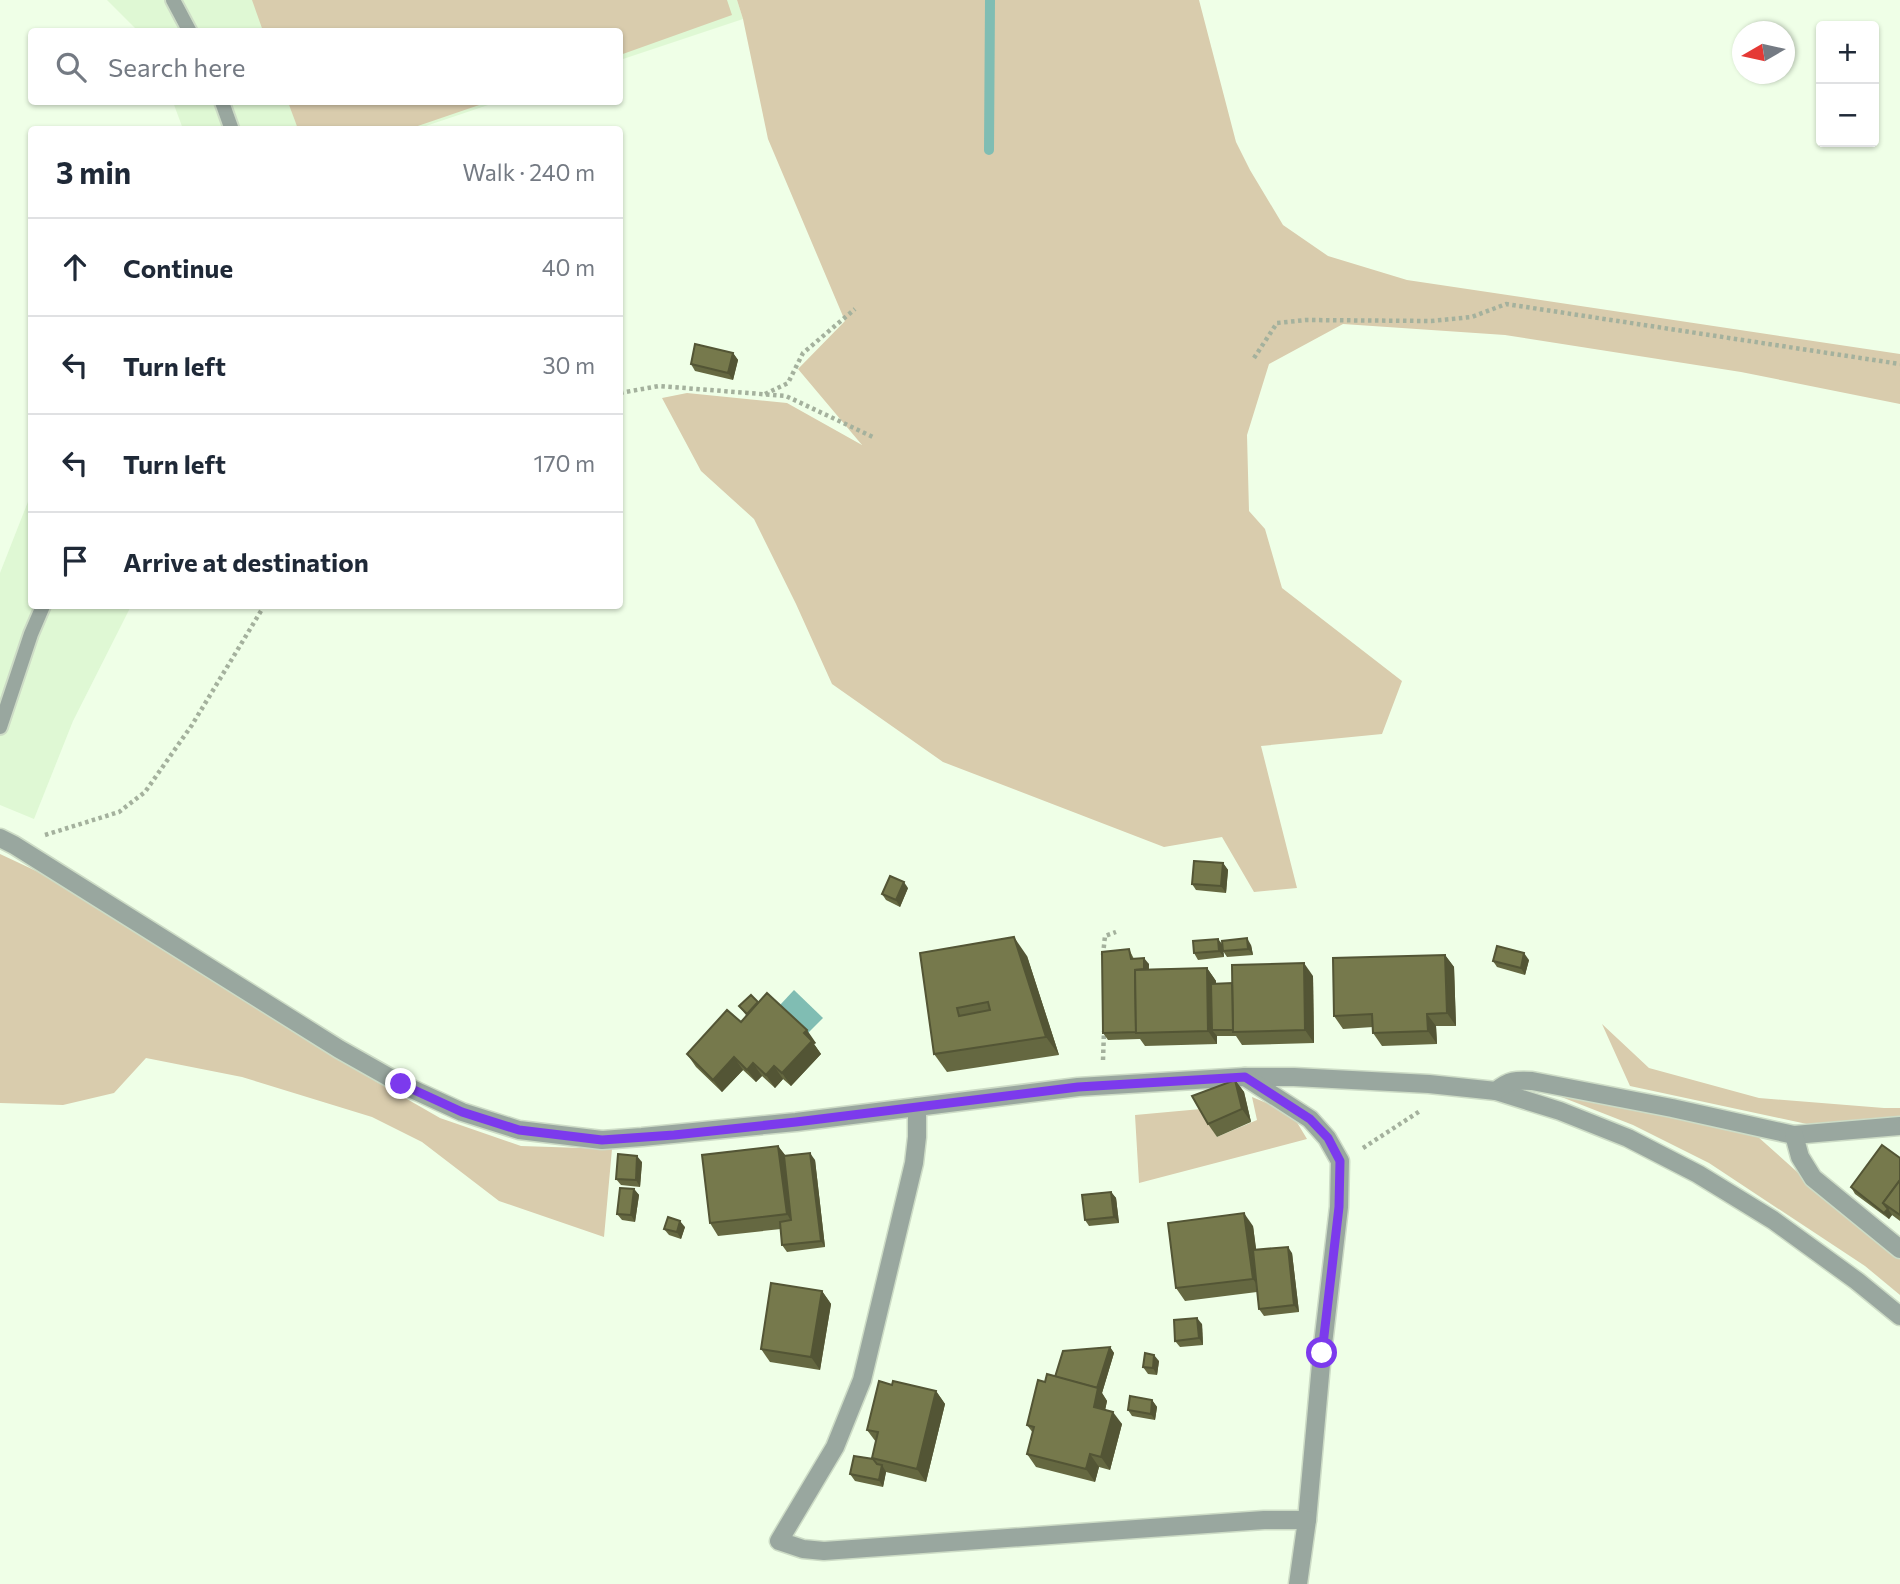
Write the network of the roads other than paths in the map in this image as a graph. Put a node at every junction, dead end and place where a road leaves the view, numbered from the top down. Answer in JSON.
{"nodes":[{"id":1,"x":173,"y":0,"type":"edge"},
{"id":2,"x":188,"y":28,"type":"edge"},
{"id":3,"x":223,"y":105,"type":"edge"},
{"id":4,"x":231,"y":126,"type":"edge"},
{"id":5,"x":42,"y":609,"type":"edge"},
{"id":6,"x":0,"y":727,"type":"edge"},
{"id":7,"x":7,"y":842,"type":"edge"},
{"id":8,"x":1245,"y":1077,"type":"junction"},
{"id":9,"x":1496,"y":1091,"type":"junction"},
{"id":10,"x":917,"y":1107,"type":"junction"},
{"id":11,"x":1900,"y":1126,"type":"edge"},
{"id":12,"x":1794,"y":1135,"type":"junction"},
{"id":13,"x":1900,"y":1249,"type":"edge"},
{"id":14,"x":1900,"y":1316,"type":"edge"},
{"id":15,"x":1307,"y":1520,"type":"junction"},
{"id":16,"x":1298,"y":1584,"type":"edge"}],
"edges":[{"from":1,"to":2,"type":"lane"},
{"from":3,"to":4,"type":"lane"},
{"from":5,"to":6,"type":"lane"},
{"from":7,"to":10,"type":"street"},
{"from":8,"to":9,"type":"street"},
{"from":8,"to":10,"type":"street"},
{"from":8,"to":15,"type":"street"},
{"from":9,"to":12,"type":"street"},
{"from":9,"to":14,"type":"street"},
{"from":10,"to":15,"type":"street"},
{"from":11,"to":12,"type":"street"},
{"from":12,"to":13,"type":"street"},
{"from":15,"to":16,"type":"street"}]}
